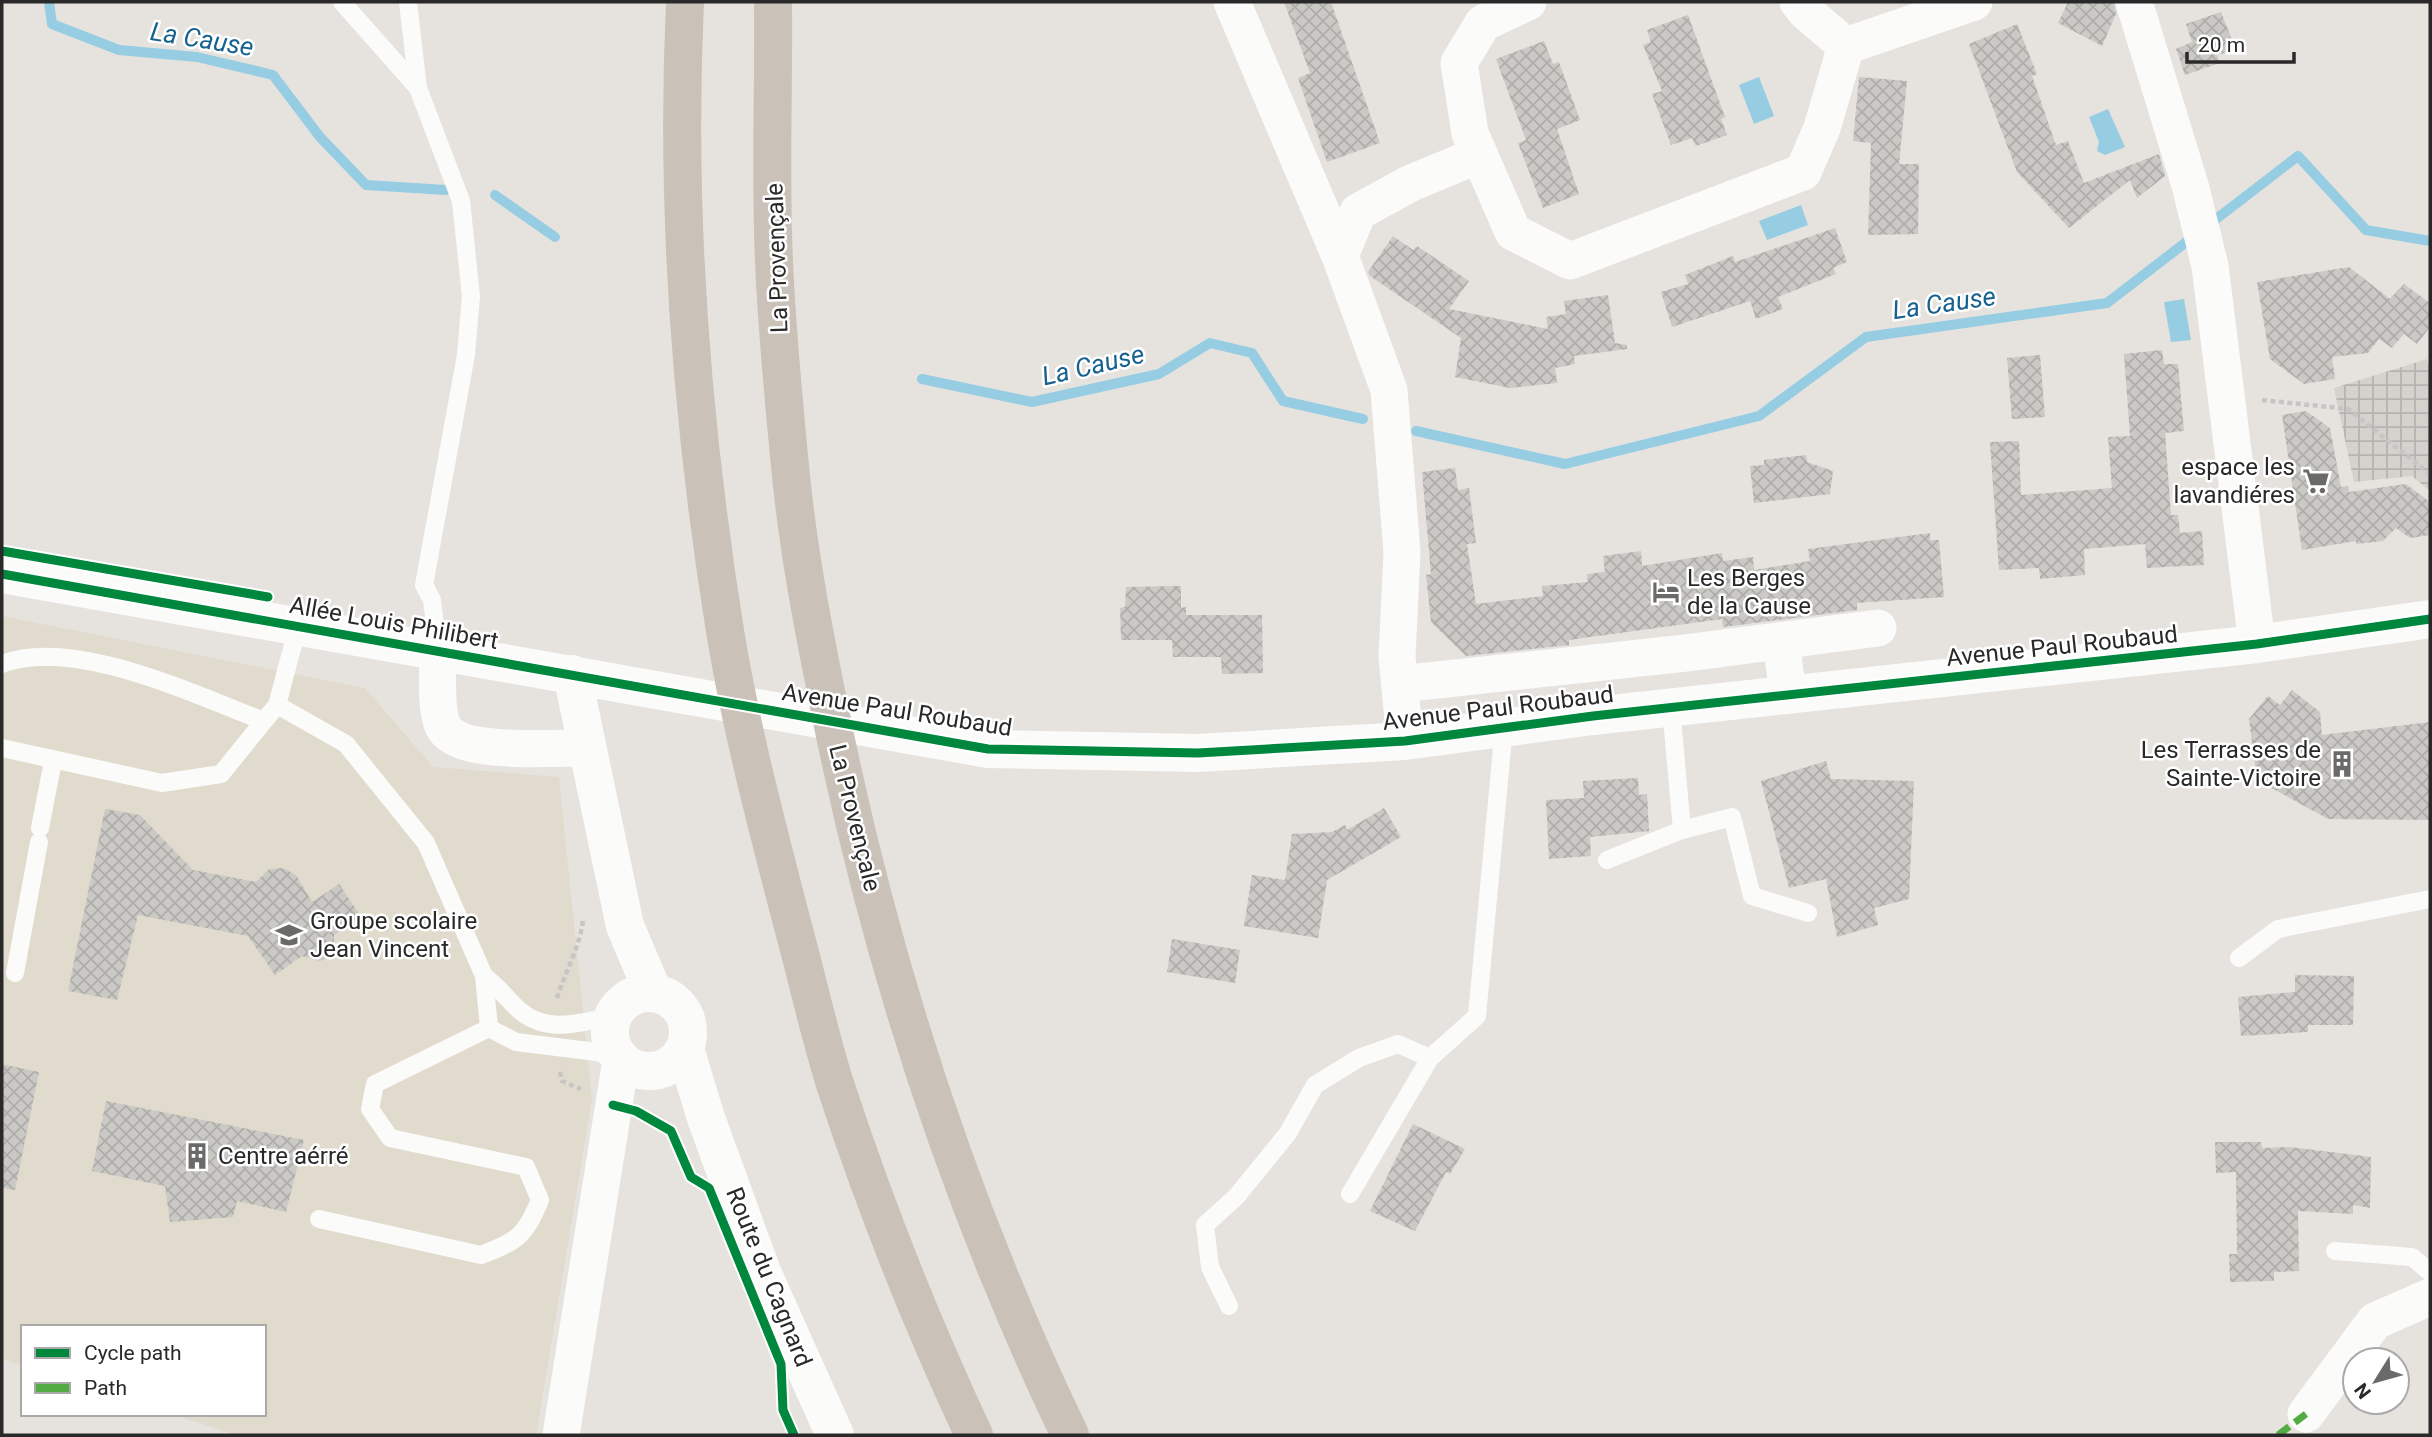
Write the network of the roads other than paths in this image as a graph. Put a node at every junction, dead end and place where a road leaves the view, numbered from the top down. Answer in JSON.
{"nodes":[{"id":1,"x":342,"y":2,"type":"edge"},
{"id":2,"x":408,"y":2,"type":"edge"},
{"id":3,"x":685,"y":2,"type":"edge"},
{"id":4,"x":774,"y":2,"type":"edge"},
{"id":5,"x":1232,"y":2,"type":"edge"},
{"id":6,"x":1528,"y":2,"type":"edge"},
{"id":7,"x":1798,"y":2,"type":"edge"},
{"id":8,"x":1974,"y":2,"type":"edge"},
{"id":9,"x":2134,"y":2,"type":"edge"},
{"id":10,"x":1846,"y":46,"type":"junction"},
{"id":11,"x":418,"y":88,"type":"junction"},
{"id":12,"x":1479,"y":155,"type":"junction"},
{"id":13,"x":1340,"y":256,"type":"junction"},
{"id":14,"x":2,"y":574,"type":"edge"},
{"id":15,"x":2430,"y":620,"type":"edge"},
{"id":16,"x":298,"y":626,"type":"junction"},
{"id":17,"x":1878,"y":628,"type":"dead end"},
{"id":18,"x":1781,"y":641,"type":"junction"},
{"id":19,"x":2257,"y":644,"type":"junction"},
{"id":20,"x":438,"y":651,"type":"junction"},
{"id":21,"x":2,"y":664,"type":"edge"},
{"id":22,"x":572,"y":674,"type":"junction"},
{"id":23,"x":1400,"y":684,"type":"junction"},
{"id":24,"x":1788,"y":695,"type":"junction"},
{"id":25,"x":277,"y":705,"type":"junction"},
{"id":26,"x":1671,"y":707,"type":"junction"},
{"id":27,"x":264,"y":721,"type":"junction"},
{"id":28,"x":1504,"y":727,"type":"junction"},
{"id":29,"x":1405,"y":741,"type":"junction"},
{"id":30,"x":2,"y":748,"type":"edge"},
{"id":31,"x":586,"y":748,"type":"junction"},
{"id":32,"x":53,"y":761,"type":"junction"},
{"id":33,"x":1682,"y":830,"type":"junction"},
{"id":34,"x":1607,"y":860,"type":"dead end"},
{"id":35,"x":2430,"y":899,"type":"edge"},
{"id":36,"x":1808,"y":913,"type":"dead end"},
{"id":37,"x":2239,"y":958,"type":"dead end"},
{"id":38,"x":15,"y":973,"type":"dead end"},
{"id":39,"x":484,"y":976,"type":"junction"},
{"id":40,"x":628,"y":1005,"type":"junction"},
{"id":41,"x":489,"y":1028,"type":"junction"},
{"id":42,"x":1430,"y":1058,"type":"junction"},
{"id":43,"x":650,"y":1063,"type":"junction"},
{"id":44,"x":1350,"y":1194,"type":"dead end"},
{"id":45,"x":319,"y":1219,"type":"dead end"},
{"id":46,"x":2335,"y":1251,"type":"dead end"},
{"id":47,"x":2430,"y":1272,"type":"edge"},
{"id":48,"x":2430,"y":1297,"type":"edge"},
{"id":49,"x":1228,"y":1306,"type":"dead end"},
{"id":50,"x":2306,"y":1414,"type":"dead end"},
{"id":51,"x":561,"y":1435,"type":"edge"},
{"id":52,"x":835,"y":1435,"type":"edge"},
{"id":53,"x":974,"y":1435,"type":"edge"},
{"id":54,"x":1070,"y":1435,"type":"edge"}],
"edges":[{"from":1,"to":11,"type":"lane"},
{"from":2,"to":11,"type":"lane"},
{"from":3,"to":53,"type":"highway"},
{"from":4,"to":54,"type":"highway","name":"La Provençale"},
{"from":5,"to":13,"type":"street"},
{"from":6,"to":12,"type":"street"},
{"from":7,"to":10,"type":"street"},
{"from":8,"to":10,"type":"street"},
{"from":9,"to":19,"type":"street"},
{"from":10,"to":12,"type":"street"},
{"from":11,"to":20,"type":"lane"},
{"from":12,"to":13,"type":"street"},
{"from":13,"to":23,"type":"street"},
{"from":14,"to":16,"type":"street","name":"Allée Louis Philibert"},
{"from":15,"to":19,"type":"street","name":"Avenue Paul Roubaud"},
{"from":16,"to":20,"type":"street","name":"Allée Louis Philibert"},
{"from":16,"to":25,"type":"lane"},
{"from":17,"to":18,"type":"street","name":"Avenue Paul Roubaud"},
{"from":18,"to":23,"type":"street","name":"Avenue Paul Roubaud"},
{"from":18,"to":24,"type":"street"},
{"from":19,"to":24,"type":"street","name":"Avenue Paul Roubaud"},
{"from":20,"to":22,"type":"street","name":"Allée Louis Philibert"},
{"from":20,"to":31,"type":"street"},
{"from":21,"to":27,"type":"lane"},
{"from":22,"to":29,"type":"street","name":"Avenue Paul Roubaud"},
{"from":22,"to":31,"type":"street"},
{"from":23,"to":29,"type":"street"},
{"from":24,"to":26,"type":"street","name":"Avenue Paul Roubaud"},
{"from":25,"to":27,"type":"lane"},
{"from":25,"to":39,"type":"lane"},
{"from":26,"to":28,"type":"street","name":"Avenue Paul Roubaud"},
{"from":26,"to":33,"type":"lane"},
{"from":27,"to":32,"type":"lane"},
{"from":28,"to":29,"type":"street","name":"Avenue Paul Roubaud"},
{"from":28,"to":42,"type":"lane"},
{"from":30,"to":32,"type":"lane"},
{"from":31,"to":40,"type":"street"},
{"from":32,"to":38,"type":"lane"},
{"from":33,"to":34,"type":"lane"},
{"from":33,"to":36,"type":"lane"},
{"from":35,"to":37,"type":"lane"},
{"from":39,"to":40,"type":"lane"},
{"from":39,"to":41,"type":"lane"},
{"from":40,"to":43,"type":"street"},
{"from":40,"to":43,"type":"street"},
{"from":41,"to":43,"type":"lane"},
{"from":41,"to":45,"type":"lane"},
{"from":42,"to":44,"type":"lane"},
{"from":42,"to":49,"type":"lane"},
{"from":43,"to":51,"type":"street"},
{"from":43,"to":52,"type":"street","name":"Route du Cagnard"},
{"from":46,"to":47,"type":"lane"},
{"from":48,"to":50,"type":"street"}]}
